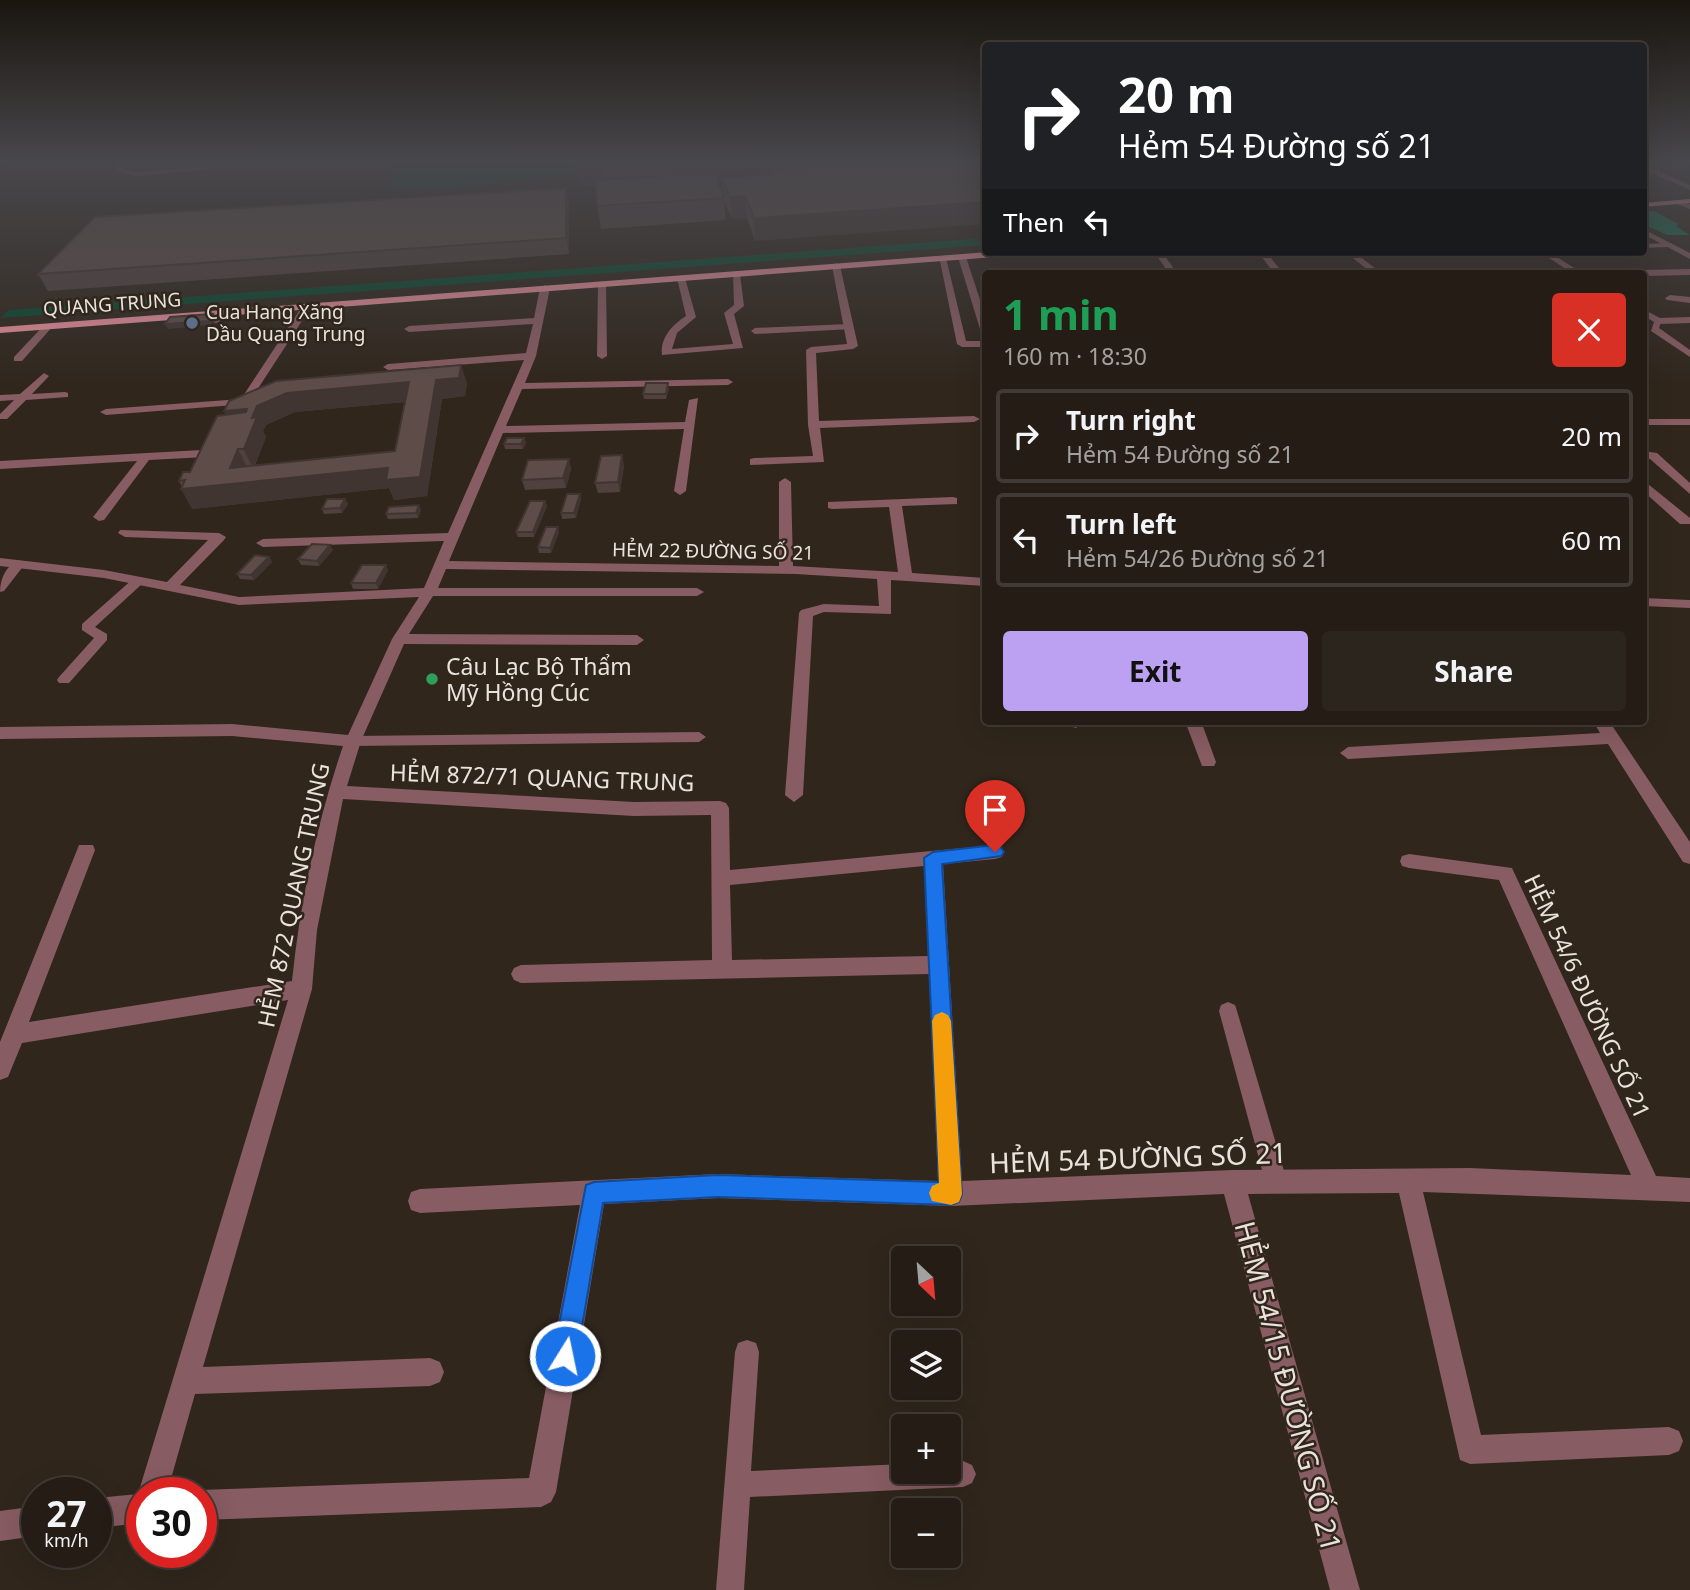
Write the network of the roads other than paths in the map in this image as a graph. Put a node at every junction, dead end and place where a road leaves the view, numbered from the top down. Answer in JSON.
{"nodes":[{"id":1,"x":1653,"y":236,"type":"edge"},
{"id":2,"x":1669,"y":245,"type":"junction"},
{"id":3,"x":1647,"y":246,"type":"edge"},
{"id":4,"x":982,"y":248,"type":"edge"},
{"id":5,"x":982,"y":255,"type":"edge"},
{"id":6,"x":1265,"y":256,"type":"edge"},
{"id":7,"x":1354,"y":256,"type":"edge"},
{"id":8,"x":1550,"y":256,"type":"edge"},
{"id":9,"x":1690,"y":256,"type":"edge"},
{"id":10,"x":962,"y":257,"type":"junction"},
{"id":11,"x":942,"y":258,"type":"junction"},
{"id":12,"x":836,"y":266,"type":"junction"},
{"id":13,"x":1277,"y":270,"type":"edge"},
{"id":14,"x":1373,"y":270,"type":"edge"},
{"id":15,"x":1573,"y":270,"type":"edge"},
{"id":16,"x":1690,"y":272,"type":"edge"},
{"id":17,"x":1647,"y":273,"type":"edge"},
{"id":18,"x":736,"y":274,"type":"junction"},
{"id":19,"x":681,"y":278,"type":"junction"},
{"id":20,"x":602,"y":284,"type":"junction"},
{"id":21,"x":545,"y":288,"type":"junction"},
{"id":22,"x":1670,"y":298,"type":"dead end"},
{"id":23,"x":1690,"y":300,"type":"edge"},
{"id":24,"x":306,"y":307,"type":"junction"},
{"id":25,"x":231,"y":312,"type":"junction"},
{"id":26,"x":162,"y":317,"type":"junction"},
{"id":27,"x":982,"y":320,"type":"edge"},
{"id":28,"x":1690,"y":320,"type":"edge"},
{"id":29,"x":214,"y":321,"type":"edge"},
{"id":30,"x":538,"y":321,"type":"junction"},
{"id":31,"x":0,"y":322,"type":"edge"},
{"id":32,"x":170,"y":324,"type":"edge"},
{"id":33,"x":48,"y":326,"type":"junction"},
{"id":34,"x":849,"y":327,"type":"junction"},
{"id":35,"x":1652,"y":327,"type":"edge"},
{"id":36,"x":409,"y":329,"type":"dead end"},
{"id":37,"x":0,"y":330,"type":"edge"},
{"id":38,"x":755,"y":331,"type":"dead end"},
{"id":39,"x":982,"y":344,"type":"edge"},
{"id":40,"x":1690,"y":354,"type":"edge"},
{"id":41,"x":531,"y":356,"type":"junction"},
{"id":42,"x":602,"y":356,"type":"dead end"},
{"id":43,"x":18,"y":359,"type":"dead end"},
{"id":44,"x":388,"y":367,"type":"dead end"},
{"id":45,"x":44,"y":376,"type":"dead end"},
{"id":46,"x":728,"y":382,"type":"dead end"},
{"id":47,"x":518,"y":386,"type":"junction"},
{"id":48,"x":65,"y":395,"type":"dead end"},
{"id":49,"x":23,"y":397,"type":"junction"},
{"id":50,"x":0,"y":398,"type":"edge"},
{"id":51,"x":694,"y":400,"type":"dead end"},
{"id":52,"x":244,"y":402,"type":"junction"},
{"id":53,"x":255,"y":409,"type":"edge"},
{"id":54,"x":106,"y":412,"type":"dead end"},
{"id":55,"x":2,"y":417,"type":"dead end"},
{"id":56,"x":974,"y":419,"type":"dead end"},
{"id":57,"x":1647,"y":422,"type":"edge"},
{"id":58,"x":1690,"y":422,"type":"edge"},
{"id":59,"x":690,"y":425,"type":"junction"},
{"id":60,"x":814,"y":425,"type":"junction"},
{"id":61,"x":499,"y":430,"type":"junction"},
{"id":62,"x":201,"y":454,"type":"edge"},
{"id":63,"x":1647,"y":455,"type":"edge"},
{"id":64,"x":146,"y":457,"type":"junction"},
{"id":65,"x":754,"y":462,"type":"dead end"},
{"id":66,"x":0,"y":466,"type":"edge"},
{"id":67,"x":785,"y":482,"type":"dead end"},
{"id":68,"x":1647,"y":487,"type":"edge"},
{"id":69,"x":1690,"y":490,"type":"edge"},
{"id":70,"x":680,"y":491,"type":"dead end"},
{"id":71,"x":953,"y":500,"type":"dead end"},
{"id":72,"x":895,"y":503,"type":"junction"},
{"id":73,"x":832,"y":505,"type":"dead end"},
{"id":74,"x":99,"y":517,"type":"dead end"},
{"id":75,"x":1685,"y":520,"type":"dead end"},
{"id":76,"x":125,"y":533,"type":"dead end"},
{"id":77,"x":451,"y":537,"type":"junction"},
{"id":78,"x":263,"y":543,"type":"dead end"},
{"id":79,"x":0,"y":562,"type":"edge"},
{"id":80,"x":19,"y":564,"type":"junction"},
{"id":81,"x":440,"y":565,"type":"junction"},
{"id":82,"x":786,"y":570,"type":"junction"},
{"id":83,"x":884,"y":575,"type":"junction"},
{"id":84,"x":906,"y":578,"type":"junction"},
{"id":85,"x":138,"y":581,"type":"junction"},
{"id":86,"x":982,"y":582,"type":"edge"},
{"id":87,"x":0,"y":588,"type":"edge"},
{"id":88,"x":169,"y":588,"type":"junction"},
{"id":89,"x":429,"y":592,"type":"junction"},
{"id":90,"x":697,"y":592,"type":"dead end"},
{"id":91,"x":1647,"y":602,"type":"edge"},
{"id":92,"x":1690,"y":604,"type":"edge"},
{"id":93,"x":399,"y":639,"type":"junction"},
{"id":94,"x":637,"y":640,"type":"dead end"},
{"id":95,"x":64,"y":680,"type":"dead end"},
{"id":96,"x":1194,"y":725,"type":"edge"},
{"id":97,"x":1604,"y":725,"type":"edge"},
{"id":98,"x":0,"y":733,"type":"edge"},
{"id":99,"x":699,"y":737,"type":"dead end"},
{"id":100,"x":1612,"y":738,"type":"junction"},
{"id":101,"x":353,"y":741,"type":"junction"},
{"id":102,"x":1348,"y":752,"type":"dead end"},
{"id":103,"x":1208,"y":762,"type":"dead end"},
{"id":104,"x":336,"y":792,"type":"junction"},
{"id":105,"x":794,"y":794,"type":"dead end"},
{"id":106,"x":86,"y":850,"type":"dead end"},
{"id":107,"x":995,"y":852,"type":"dead end"},
{"id":108,"x":1690,"y":857,"type":"edge"},
{"id":109,"x":933,"y":858,"type":"junction"},
{"id":110,"x":1409,"y":861,"type":"dead end"},
{"id":111,"x":723,"y":878,"type":"junction"},
{"id":112,"x":939,"y":965,"type":"junction"},
{"id":113,"x":722,"y":970,"type":"junction"},
{"id":114,"x":521,"y":974,"type":"dead end"},
{"id":115,"x":302,"y":989,"type":"junction"},
{"id":116,"x":1228,"y":1011,"type":"dead end"},
{"id":117,"x":14,"y":1034,"type":"junction"},
{"id":118,"x":0,"y":1070,"type":"edge"},
{"id":119,"x":1276,"y":1181,"type":"junction"},
{"id":120,"x":1408,"y":1181,"type":"junction"},
{"id":121,"x":1233,"y":1182,"type":"junction"},
{"id":122,"x":1649,"y":1188,"type":"junction"},
{"id":123,"x":1690,"y":1190,"type":"edge"},
{"id":124,"x":594,"y":1193,"type":"junction"},
{"id":125,"x":951,"y":1194,"type":"junction"},
{"id":126,"x":420,"y":1201,"type":"dead end"},
{"id":127,"x":747,"y":1352,"type":"dead end"},
{"id":128,"x":430,"y":1372,"type":"dead end"},
{"id":129,"x":185,"y":1381,"type":"junction"},
{"id":130,"x":1669,"y":1441,"type":"dead end"},
{"id":131,"x":963,"y":1474,"type":"dead end"},
{"id":132,"x":157,"y":1477,"type":"edge"},
{"id":133,"x":737,"y":1485,"type":"junction"},
{"id":134,"x":217,"y":1504,"type":"edge"},
{"id":135,"x":21,"y":1523,"type":"edge"},
{"id":136,"x":0,"y":1526,"type":"edge"},
{"id":137,"x":730,"y":1590,"type":"edge"},
{"id":138,"x":1345,"y":1590,"type":"edge"}],
"edges":[{"from":1,"to":2,"type":"street"},
{"from":2,"to":3,"type":"lane"},
{"from":2,"to":9,"type":"street"},
{"from":4,"to":31,"type":"main road","name":"QUANG TRUNG"},
{"from":5,"to":10,"type":"main road","name":"QUANG TRUNG"},
{"from":6,"to":13,"type":"street"},
{"from":7,"to":14,"type":"lane"},
{"from":8,"to":15,"type":"lane"},
{"from":10,"to":11,"type":"main road","name":"QUANG TRUNG"},
{"from":10,"to":27,"type":"street"},
{"from":11,"to":12,"type":"main road","name":"QUANG TRUNG"},
{"from":11,"to":39,"type":"street"},
{"from":12,"to":18,"type":"main road","name":"QUANG TRUNG"},
{"from":12,"to":34,"type":"street"},
{"from":16,"to":17,"type":"street"},
{"from":18,"to":19,"type":"main road","name":"QUANG TRUNG"},
{"from":18,"to":19,"type":"street"},
{"from":19,"to":20,"type":"main road","name":"QUANG TRUNG"},
{"from":20,"to":21,"type":"main road","name":"QUANG TRUNG"},
{"from":20,"to":42,"type":"street"},
{"from":21,"to":24,"type":"main road","name":"QUANG TRUNG"},
{"from":21,"to":30,"type":"street","name":"HẺM 872 QUANG TRUNG"},
{"from":22,"to":23,"type":"street"},
{"from":24,"to":25,"type":"main road","name":"QUANG TRUNG"},
{"from":24,"to":52,"type":"street"},
{"from":25,"to":26,"type":"main road","name":"QUANG TRUNG"},
{"from":25,"to":29,"type":"lane"},
{"from":26,"to":32,"type":"lane"},
{"from":26,"to":33,"type":"main road","name":"QUANG TRUNG"},
{"from":28,"to":35,"type":"street"},
{"from":30,"to":36,"type":"street"},
{"from":30,"to":41,"type":"street","name":"HẺM 872 QUANG TRUNG"},
{"from":33,"to":37,"type":"main road","name":"QUANG TRUNG"},
{"from":33,"to":43,"type":"street"},
{"from":34,"to":38,"type":"lane"},
{"from":34,"to":60,"type":"street"},
{"from":35,"to":40,"type":"lane"},
{"from":41,"to":44,"type":"street"},
{"from":41,"to":47,"type":"street","name":"HẺM 872 QUANG TRUNG"},
{"from":45,"to":49,"type":"lane"},
{"from":46,"to":47,"type":"street"},
{"from":47,"to":61,"type":"street","name":"HẺM 872 QUANG TRUNG"},
{"from":48,"to":49,"type":"lane"},
{"from":49,"to":50,"type":"lane"},
{"from":49,"to":55,"type":"lane"},
{"from":51,"to":59,"type":"street"},
{"from":52,"to":53,"type":"lane"},
{"from":52,"to":54,"type":"street"},
{"from":56,"to":60,"type":"street"},
{"from":57,"to":58,"type":"street"},
{"from":59,"to":61,"type":"street"},
{"from":59,"to":70,"type":"street"},
{"from":60,"to":65,"type":"street"},
{"from":61,"to":77,"type":"street","name":"HẺM 872 QUANG TRUNG"},
{"from":62,"to":64,"type":"street"},
{"from":63,"to":69,"type":"street"},
{"from":64,"to":66,"type":"street"},
{"from":64,"to":74,"type":"street"},
{"from":67,"to":82,"type":"street"},
{"from":68,"to":75,"type":"street"},
{"from":71,"to":72,"type":"street"},
{"from":72,"to":73,"type":"street"},
{"from":72,"to":84,"type":"street"},
{"from":76,"to":88,"type":"street"},
{"from":77,"to":78,"type":"street"},
{"from":77,"to":81,"type":"street","name":"HẺM 872 QUANG TRUNG"},
{"from":79,"to":80,"type":"street"},
{"from":80,"to":85,"type":"street"},
{"from":80,"to":87,"type":"lane"},
{"from":81,"to":82,"type":"street","name":"HẺM 22 ĐƯỜNG SỐ 21"},
{"from":81,"to":89,"type":"street","name":"HẺM 872 QUANG TRUNG"},
{"from":82,"to":83,"type":"street","name":"HẺM 22 ĐƯỜNG SỐ 21"},
{"from":83,"to":84,"type":"street","name":"HẺM 22 ĐƯỜNG SỐ 21"},
{"from":83,"to":105,"type":"street"},
{"from":84,"to":86,"type":"street","name":"HẺM 22 ĐƯỜNG SỐ 21"},
{"from":85,"to":88,"type":"street"},
{"from":85,"to":95,"type":"lane"},
{"from":88,"to":89,"type":"street"},
{"from":89,"to":90,"type":"street"},
{"from":89,"to":93,"type":"street","name":"HẺM 872 QUANG TRUNG"},
{"from":91,"to":92,"type":"street"},
{"from":93,"to":94,"type":"street"},
{"from":93,"to":101,"type":"street","name":"HẺM 872 QUANG TRUNG"},
{"from":96,"to":103,"type":"street"},
{"from":97,"to":100,"type":"street"},
{"from":98,"to":101,"type":"street"},
{"from":99,"to":101,"type":"lane"},
{"from":100,"to":102,"type":"street"},
{"from":100,"to":108,"type":"street"},
{"from":101,"to":104,"type":"street","name":"HẺM 872 QUANG TRUNG"},
{"from":104,"to":111,"type":"street","name":"HẺM 872/71 QUANG TRUNG"},
{"from":104,"to":115,"type":"street","name":"HẺM 872 QUANG TRUNG"},
{"from":106,"to":117,"type":"street"},
{"from":107,"to":109,"type":"street"},
{"from":109,"to":111,"type":"street"},
{"from":109,"to":112,"type":"street"},
{"from":110,"to":122,"type":"street","name":"HẺM 54/6 ĐƯỜNG SỐ 21"},
{"from":111,"to":113,"type":"street","name":"HẺM 872/71 QUANG TRUNG"},
{"from":112,"to":113,"type":"street"},
{"from":112,"to":125,"type":"street"},
{"from":113,"to":114,"type":"street"},
{"from":115,"to":117,"type":"street"},
{"from":115,"to":129,"type":"street","name":"HẺM 872 QUANG TRUNG"},
{"from":116,"to":119,"type":"lane"},
{"from":117,"to":118,"type":"street"},
{"from":119,"to":120,"type":"street","name":"HẺM 54 ĐƯỜNG SỐ 21"},
{"from":119,"to":121,"type":"street","name":"HẺM 54 ĐƯỜNG SỐ 21"},
{"from":120,"to":122,"type":"street","name":"HẺM 54 ĐƯỜNG SỐ 21"},
{"from":120,"to":130,"type":"street"},
{"from":121,"to":125,"type":"street","name":"HẺM 54 ĐƯỜNG SỐ 21"},
{"from":121,"to":138,"type":"street","name":"HẺM 54/15 ĐƯỜNG SỐ 21"},
{"from":122,"to":123,"type":"street","name":"HẺM 54 ĐƯỜNG SỐ 21"},
{"from":124,"to":125,"type":"street","name":"HẺM 54 ĐƯỜNG SỐ 21"},
{"from":124,"to":126,"type":"street","name":"HẺM 54 ĐƯỜNG SỐ 21"},
{"from":124,"to":134,"type":"street"},
{"from":127,"to":133,"type":"lane"},
{"from":128,"to":129,"type":"street"},
{"from":129,"to":132,"type":"street","name":"HẺM 872 QUANG TRUNG"},
{"from":131,"to":133,"type":"lane"},
{"from":133,"to":137,"type":"lane"},
{"from":135,"to":136,"type":"street"}]}
